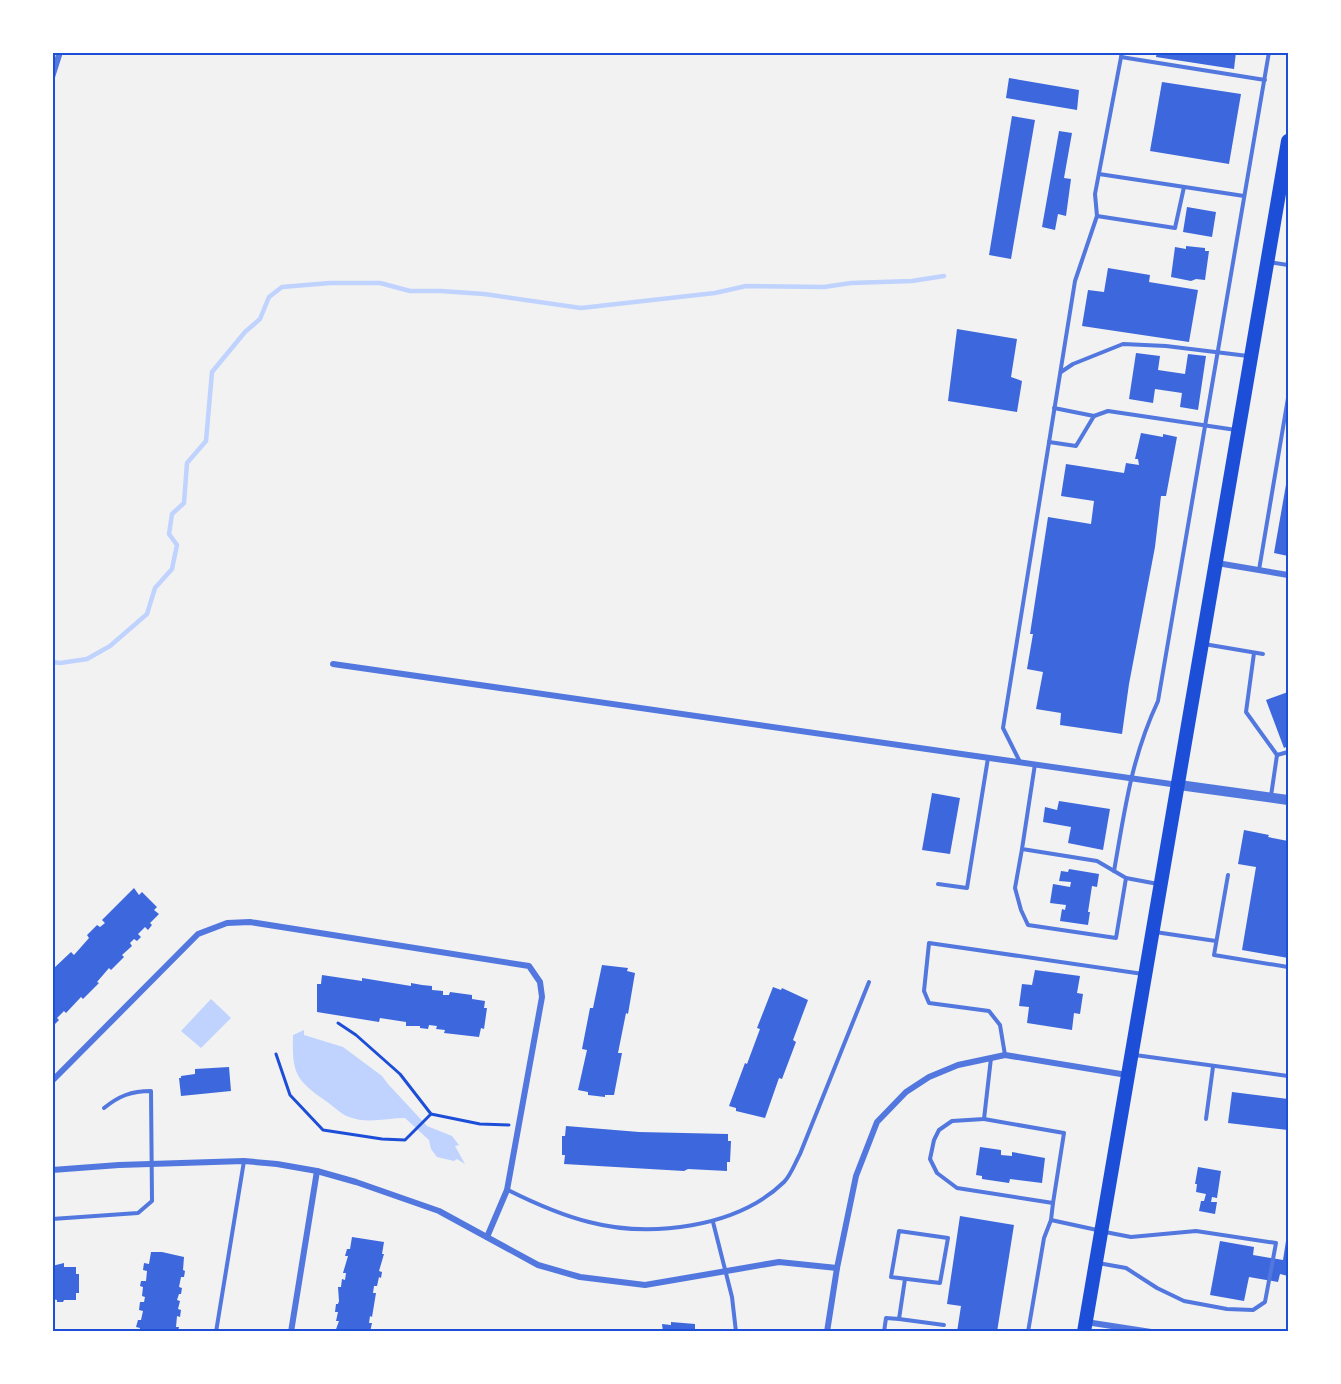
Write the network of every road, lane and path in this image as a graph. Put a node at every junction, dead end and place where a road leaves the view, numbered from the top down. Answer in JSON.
{"nodes":[{"id":1,"x":60,"y":52,"type":"edge"},
{"id":2,"x":1269,"y":52,"type":"edge"},
{"id":3,"x":1121,"y":55,"type":"edge"},
{"id":4,"x":52,"y":77,"type":"edge"},
{"id":5,"x":1264,"y":80,"type":"junction"},
{"id":6,"x":1288,"y":141,"type":"edge"},
{"id":7,"x":1099,"y":174,"type":"junction"},
{"id":8,"x":1184,"y":187,"type":"junction"},
{"id":9,"x":1244,"y":196,"type":"junction"},
{"id":10,"x":1097,"y":216,"type":"junction"},
{"id":11,"x":1268,"y":262,"type":"junction"},
{"id":12,"x":1288,"y":266,"type":"edge"},
{"id":13,"x":1218,"y":351,"type":"junction"},
{"id":14,"x":1252,"y":357,"type":"junction"},
{"id":15,"x":1060,"y":372,"type":"junction"},
{"id":16,"x":1288,"y":398,"type":"edge"},
{"id":17,"x":1054,"y":408,"type":"junction"},
{"id":18,"x":1094,"y":416,"type":"junction"},
{"id":19,"x":1205,"y":424,"type":"junction"},
{"id":20,"x":1239,"y":431,"type":"junction"},
{"id":21,"x":1049,"y":442,"type":"junction"},
{"id":22,"x":1216,"y":563,"type":"junction"},
{"id":23,"x":1259,"y":570,"type":"junction"},
{"id":24,"x":1288,"y":575,"type":"edge"},
{"id":25,"x":1203,"y":644,"type":"junction"},
{"id":26,"x":1254,"y":652,"type":"junction"},
{"id":27,"x":1263,"y":654,"type":"dead end"},
{"id":28,"x":333,"y":664,"type":"dead end"},
{"id":29,"x":1288,"y":752,"type":"edge"},
{"id":30,"x":1277,"y":755,"type":"junction"},
{"id":31,"x":988,"y":758,"type":"junction"},
{"id":32,"x":1020,"y":762,"type":"junction"},
{"id":33,"x":1035,"y":764,"type":"junction"},
{"id":34,"x":1130,"y":778,"type":"junction"},
{"id":35,"x":1179,"y":785,"type":"junction"},
{"id":36,"x":1271,"y":798,"type":"junction"},
{"id":37,"x":1288,"y":800,"type":"edge"},
{"id":38,"x":1022,"y":849,"type":"junction"},
{"id":39,"x":1114,"y":871,"type":"junction"},
{"id":40,"x":1228,"y":875,"type":"dead end"},
{"id":41,"x":1126,"y":878,"type":"junction"},
{"id":42,"x":938,"y":884,"type":"dead end"},
{"id":43,"x":1161,"y":885,"type":"junction"},
{"id":44,"x":1153,"y":932,"type":"junction"},
{"id":45,"x":1216,"y":941,"type":"junction"},
{"id":46,"x":1288,"y":968,"type":"edge"},
{"id":47,"x":1146,"y":974,"type":"junction"},
{"id":48,"x":869,"y":982,"type":"dead end"},
{"id":49,"x":338,"y":1023,"type":"dead end"},
{"id":50,"x":276,"y":1054,"type":"dead end"},
{"id":51,"x":1005,"y":1055,"type":"junction"},
{"id":52,"x":1132,"y":1055,"type":"junction"},
{"id":53,"x":991,"y":1058,"type":"junction"},
{"id":54,"x":1213,"y":1066,"type":"junction"},
{"id":55,"x":1128,"y":1076,"type":"junction"},
{"id":56,"x":1288,"y":1076,"type":"edge"},
{"id":57,"x":52,"y":1081,"type":"edge"},
{"id":58,"x":104,"y":1108,"type":"dead end"},
{"id":59,"x":432,"y":1114,"type":"junction"},
{"id":60,"x":984,"y":1119,"type":"junction"},
{"id":61,"x":1206,"y":1119,"type":"dead end"},
{"id":62,"x":520,"y":1125,"type":"junction"},
{"id":63,"x":244,"y":1161,"type":"junction"},
{"id":64,"x":153,"y":1164,"type":"junction"},
{"id":65,"x":52,"y":1170,"type":"edge"},
{"id":66,"x":317,"y":1171,"type":"junction"},
{"id":67,"x":507,"y":1190,"type":"junction"},
{"id":68,"x":1053,"y":1203,"type":"junction"},
{"id":69,"x":52,"y":1219,"type":"edge"},
{"id":70,"x":1051,"y":1220,"type":"junction"},
{"id":71,"x":713,"y":1222,"type":"junction"},
{"id":72,"x":1102,"y":1231,"type":"junction"},
{"id":73,"x":487,"y":1237,"type":"junction"},
{"id":74,"x":1096,"y":1263,"type":"junction"},
{"id":75,"x":837,"y":1268,"type":"junction"},
{"id":76,"x":725,"y":1271,"type":"junction"},
{"id":77,"x":905,"y":1279,"type":"junction"},
{"id":78,"x":899,"y":1319,"type":"junction"},
{"id":79,"x":944,"y":1325,"type":"dead end"},
{"id":80,"x":1085,"y":1327,"type":"edge"},
{"id":81,"x":216,"y":1332,"type":"edge"},
{"id":82,"x":291,"y":1332,"type":"edge"},
{"id":83,"x":736,"y":1332,"type":"edge"},
{"id":84,"x":827,"y":1332,"type":"edge"},
{"id":85,"x":884,"y":1332,"type":"edge"},
{"id":86,"x":1028,"y":1332,"type":"edge"},
{"id":87,"x":1151,"y":1332,"type":"edge"}],
"edges":[{"from":1,"to":4,"type":"street"},
{"from":2,"to":5,"type":"lane"},
{"from":3,"to":5,"type":"lane"},
{"from":3,"to":7,"type":"lane"},
{"from":5,"to":9,"type":"lane"},
{"from":6,"to":11,"type":"highway"},
{"from":7,"to":8,"type":"lane"},
{"from":7,"to":10,"type":"lane"},
{"from":8,"to":9,"type":"lane"},
{"from":8,"to":10,"type":"lane"},
{"from":9,"to":13,"type":"lane"},
{"from":10,"to":15,"type":"lane"},
{"from":11,"to":12,"type":"lane"},
{"from":11,"to":14,"type":"highway"},
{"from":13,"to":14,"type":"lane"},
{"from":13,"to":15,"type":"lane"},
{"from":13,"to":19,"type":"lane"},
{"from":14,"to":20,"type":"highway"},
{"from":15,"to":17,"type":"lane"},
{"from":16,"to":23,"type":"lane"},
{"from":17,"to":18,"type":"lane"},
{"from":17,"to":21,"type":"lane"},
{"from":18,"to":19,"type":"lane"},
{"from":18,"to":21,"type":"lane"},
{"from":19,"to":20,"type":"lane"},
{"from":19,"to":34,"type":"lane"},
{"from":20,"to":22,"type":"highway"},
{"from":21,"to":32,"type":"lane"},
{"from":22,"to":23,"type":"street"},
{"from":22,"to":25,"type":"highway"},
{"from":23,"to":24,"type":"street"},
{"from":25,"to":26,"type":"lane"},
{"from":25,"to":35,"type":"highway"},
{"from":26,"to":27,"type":"lane"},
{"from":26,"to":30,"type":"lane"},
{"from":28,"to":31,"type":"street"},
{"from":29,"to":30,"type":"lane"},
{"from":30,"to":36,"type":"lane"},
{"from":31,"to":32,"type":"street"},
{"from":31,"to":42,"type":"lane"},
{"from":32,"to":33,"type":"street"},
{"from":33,"to":34,"type":"street"},
{"from":33,"to":38,"type":"lane"},
{"from":34,"to":35,"type":"street"},
{"from":34,"to":39,"type":"lane"},
{"from":35,"to":36,"type":"street"},
{"from":35,"to":43,"type":"highway"},
{"from":36,"to":37,"type":"street"},
{"from":38,"to":39,"type":"lane"},
{"from":38,"to":41,"type":"lane"},
{"from":39,"to":41,"type":"lane"},
{"from":40,"to":45,"type":"lane"},
{"from":41,"to":43,"type":"lane"},
{"from":43,"to":44,"type":"highway"},
{"from":44,"to":45,"type":"lane"},
{"from":44,"to":47,"type":"highway"},
{"from":45,"to":46,"type":"lane"},
{"from":47,"to":51,"type":"lane"},
{"from":47,"to":52,"type":"highway"},
{"from":48,"to":71,"type":"lane"},
{"from":49,"to":59,"type":"path"},
{"from":50,"to":59,"type":"path"},
{"from":51,"to":53,"type":"street"},
{"from":51,"to":55,"type":"street"},
{"from":52,"to":54,"type":"lane"},
{"from":52,"to":55,"type":"highway"},
{"from":53,"to":60,"type":"lane"},
{"from":53,"to":75,"type":"street"},
{"from":54,"to":56,"type":"lane"},
{"from":54,"to":61,"type":"lane"},
{"from":55,"to":72,"type":"highway"},
{"from":57,"to":62,"type":"street"},
{"from":58,"to":64,"type":"lane"},
{"from":59,"to":62,"type":"path"},
{"from":60,"to":68,"type":"lane"},
{"from":60,"to":68,"type":"lane"},
{"from":62,"to":67,"type":"street"},
{"from":63,"to":64,"type":"street"},
{"from":63,"to":66,"type":"street"},
{"from":63,"to":81,"type":"lane"},
{"from":64,"to":65,"type":"street"},
{"from":64,"to":69,"type":"lane"},
{"from":66,"to":73,"type":"street"},
{"from":66,"to":82,"type":"street"},
{"from":67,"to":71,"type":"lane"},
{"from":67,"to":73,"type":"street"},
{"from":68,"to":70,"type":"lane"},
{"from":70,"to":72,"type":"lane"},
{"from":70,"to":86,"type":"lane"},
{"from":71,"to":76,"type":"lane"},
{"from":72,"to":74,"type":"highway"},
{"from":72,"to":74,"type":"lane"},
{"from":73,"to":76,"type":"street"},
{"from":74,"to":80,"type":"highway"},
{"from":75,"to":76,"type":"street"},
{"from":75,"to":84,"type":"street"},
{"from":76,"to":83,"type":"lane"},
{"from":77,"to":77,"type":"lane"},
{"from":77,"to":78,"type":"lane"},
{"from":78,"to":79,"type":"lane"},
{"from":78,"to":85,"type":"lane"},
{"from":80,"to":87,"type":"street"}]}
